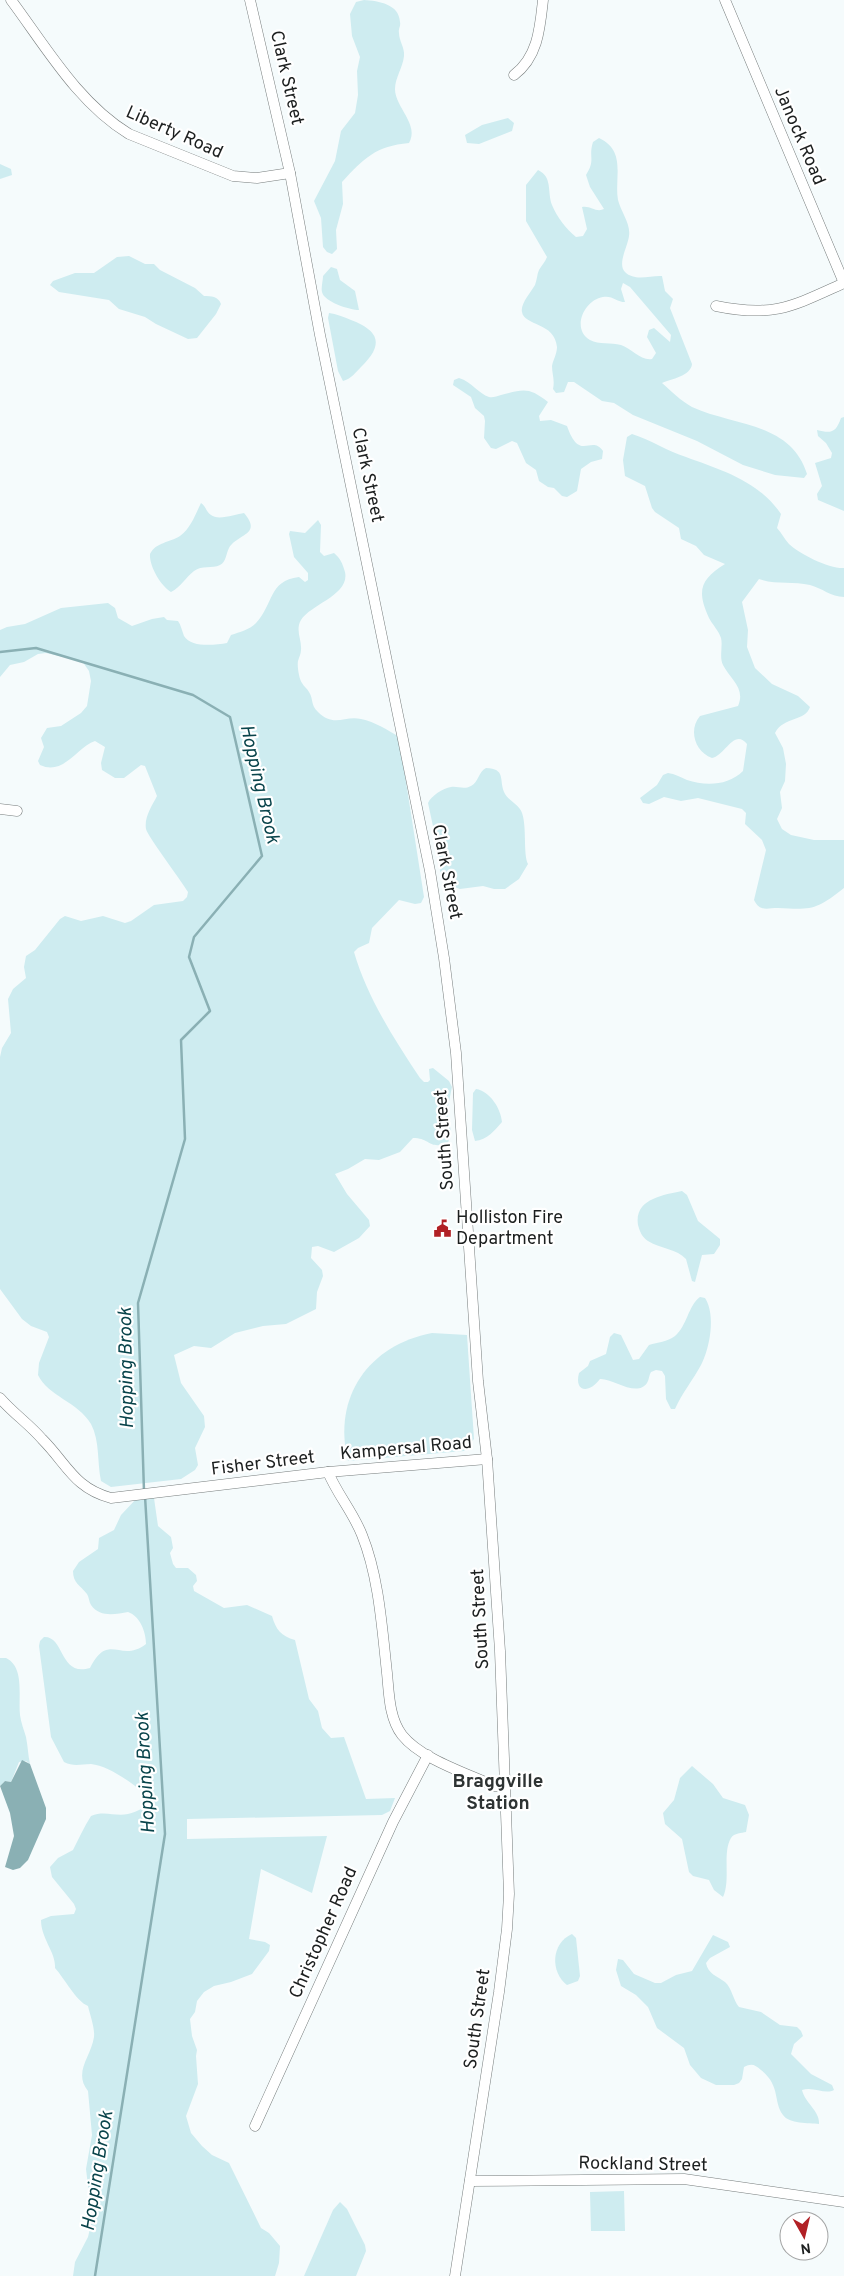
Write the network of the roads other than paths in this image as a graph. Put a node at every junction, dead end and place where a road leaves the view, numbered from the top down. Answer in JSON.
{"nodes":[{"id":1,"x":11,"y":0,"type":"edge"},
{"id":2,"x":250,"y":0,"type":"edge"},
{"id":3,"x":543,"y":0,"type":"edge"},
{"id":4,"x":725,"y":0,"type":"edge"},
{"id":5,"x":514,"y":75,"type":"dead end"},
{"id":6,"x":290,"y":173,"type":"junction"},
{"id":7,"x":844,"y":283,"type":"edge"},
{"id":8,"x":716,"y":306,"type":"dead end"},
{"id":9,"x":0,"y":809,"type":"edge"},
{"id":10,"x":17,"y":811,"type":"dead end"},
{"id":11,"x":444,"y":958,"type":"joint"},
{"id":12,"x":0,"y":1398,"type":"edge"},
{"id":13,"x":488,"y":1459,"type":"junction"},
{"id":14,"x":328,"y":1472,"type":"junction"},
{"id":15,"x":428,"y":1755,"type":"junction"},
{"id":16,"x":504,"y":1787,"type":"junction"},
{"id":17,"x":255,"y":2126,"type":"dead end"},
{"id":18,"x":470,"y":2181,"type":"junction"},
{"id":19,"x":844,"y":2202,"type":"edge"},
{"id":20,"x":455,"y":2276,"type":"edge"}],
"edges":[{"from":1,"to":6,"type":"street","name":"Liberty Road"},
{"from":2,"to":6,"type":"street","name":"Clark Street"},
{"from":3,"to":5,"type":"street"},
{"from":4,"to":7,"type":"street","name":"Janock Road"},
{"from":6,"to":11,"type":"street","name":"Clark Street"},
{"from":7,"to":8,"type":"street"},
{"from":9,"to":10,"type":"street"},
{"from":11,"to":13,"type":"street","name":"South Street"},
{"from":12,"to":14,"type":"street","name":"Fisher Street"},
{"from":13,"to":14,"type":"street","name":"Kampersal Road"},
{"from":13,"to":16,"type":"street","name":"South Street"},
{"from":14,"to":15,"type":"street","name":"Fisher Street"},
{"from":15,"to":16,"type":"street","name":"Fisher Street"},
{"from":15,"to":17,"type":"street","name":"Christopher Road"},
{"from":16,"to":18,"type":"street","name":"South Street"},
{"from":18,"to":19,"type":"street","name":"Rockland Street"},
{"from":18,"to":20,"type":"street","name":"South Street"}]}
